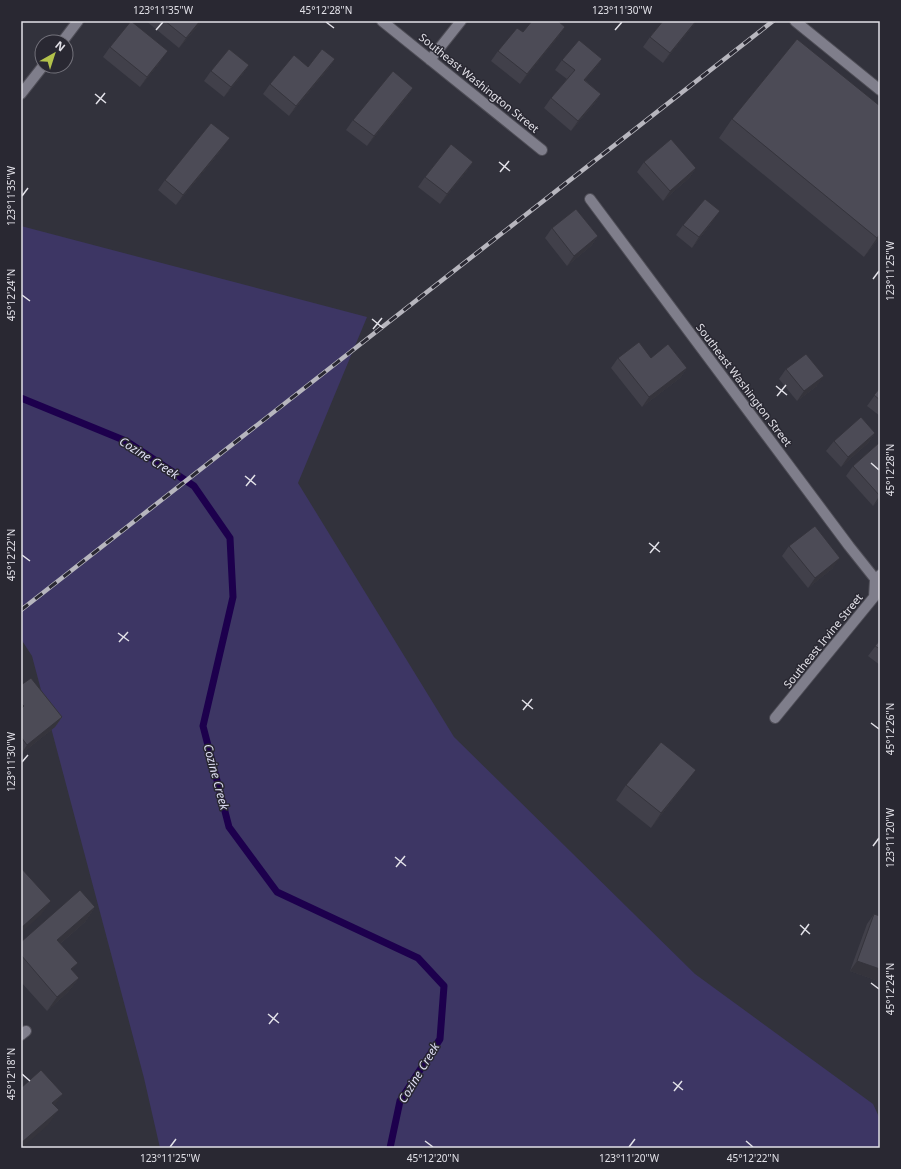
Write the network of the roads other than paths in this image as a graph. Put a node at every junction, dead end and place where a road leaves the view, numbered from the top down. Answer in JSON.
{"nodes":[{"id":1,"x":78,"y":21,"type":"edge"},
{"id":2,"x":382,"y":21,"type":"edge"},
{"id":3,"x":461,"y":21,"type":"edge"},
{"id":4,"x":795,"y":21,"type":"edge"},
{"id":5,"x":68,"y":34,"type":"edge"},
{"id":6,"x":430,"y":60,"type":"junction"},
{"id":7,"x":37,"y":74,"type":"edge"},
{"id":8,"x":880,"y":90,"type":"edge"},
{"id":9,"x":21,"y":94,"type":"edge"},
{"id":10,"x":542,"y":150,"type":"dead end"},
{"id":11,"x":590,"y":198,"type":"dead end"},
{"id":12,"x":878,"y":580,"type":"edge"},
{"id":13,"x":775,"y":718,"type":"dead end"}],
"edges":[{"from":1,"to":5,"type":"street"},
{"from":2,"to":6,"type":"street","name":"Southeast Washington Street"},
{"from":3,"to":6,"type":"street"},
{"from":4,"to":8,"type":"street"},
{"from":6,"to":10,"type":"street","name":"Southeast Washington Street"},
{"from":7,"to":9,"type":"street"},
{"from":11,"to":12,"type":"street","name":"Southeast Washington Street"},
{"from":12,"to":13,"type":"street","name":"Southeast Irvine Street"}]}
